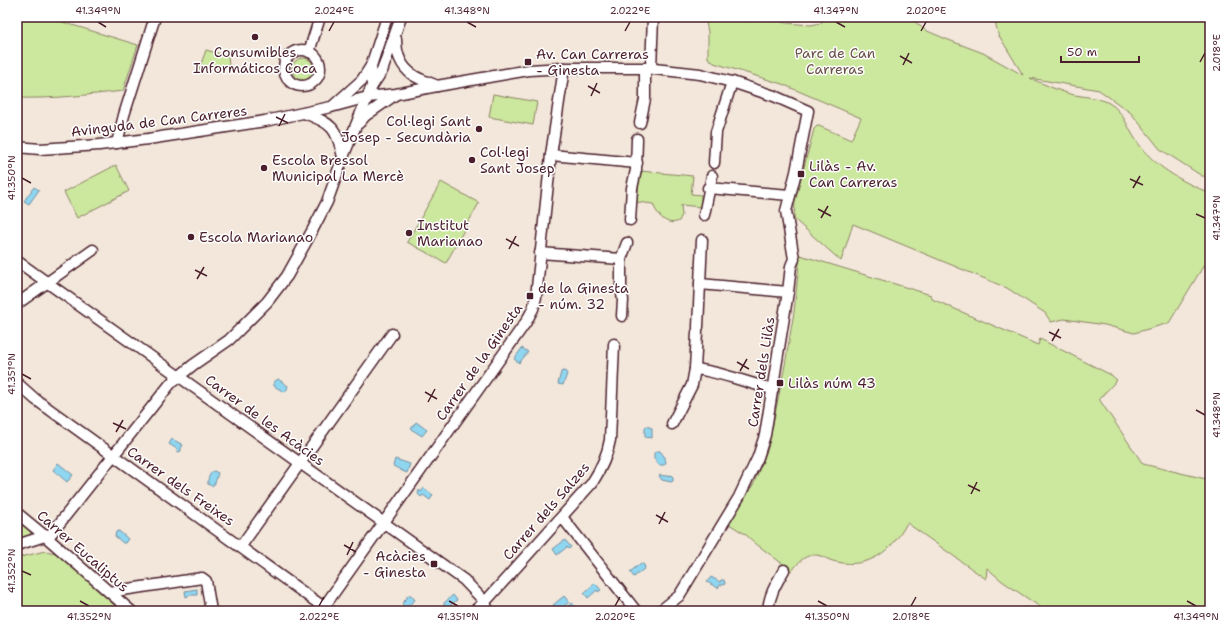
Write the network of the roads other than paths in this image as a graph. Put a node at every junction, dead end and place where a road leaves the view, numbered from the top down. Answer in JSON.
{"nodes":[{"id":1,"x":155,"y":17,"type":"edge"},
{"id":2,"x":320,"y":17,"type":"edge"},
{"id":3,"x":387,"y":17,"type":"edge"},
{"id":4,"x":401,"y":17,"type":"edge"},
{"id":5,"x":653,"y":17,"type":"edge"},
{"id":6,"x":396,"y":32,"type":"junction"},
{"id":7,"x":309,"y":52,"type":"dead end"},
{"id":8,"x":371,"y":66,"type":"junction"},
{"id":9,"x":564,"y":68,"type":"junction"},
{"id":10,"x":648,"y":68,"type":"junction"},
{"id":11,"x":732,"y":82,"type":"junction"},
{"id":12,"x":372,"y":86,"type":"junction"},
{"id":13,"x":437,"y":86,"type":"junction"},
{"id":14,"x":396,"y":94,"type":"junction"},
{"id":15,"x":368,"y":97,"type":"junction"},
{"id":16,"x":331,"y":107,"type":"junction"},
{"id":17,"x":808,"y":111,"type":"joint"},
{"id":18,"x":304,"y":114,"type":"junction"},
{"id":19,"x":640,"y":123,"type":"dead end"},
{"id":20,"x":355,"y":127,"type":"junction"},
{"id":21,"x":637,"y":139,"type":"dead end"},
{"id":22,"x":117,"y":143,"type":"junction"},
{"id":23,"x":17,"y":147,"type":"edge"},
{"id":24,"x":551,"y":155,"type":"junction"},
{"id":25,"x":343,"y":157,"type":"junction"},
{"id":26,"x":637,"y":163,"type":"junction"},
{"id":27,"x":714,"y":163,"type":"dead end"},
{"id":28,"x":712,"y":176,"type":"dead end"},
{"id":29,"x":708,"y":188,"type":"junction"},
{"id":30,"x":790,"y":195,"type":"junction"},
{"id":31,"x":704,"y":216,"type":"dead end"},
{"id":32,"x":630,"y":220,"type":"dead end"},
{"id":33,"x":702,"y":240,"type":"dead end"},
{"id":34,"x":627,"y":243,"type":"dead end"},
{"id":35,"x":93,"y":250,"type":"dead end"},
{"id":36,"x":540,"y":254,"type":"junction"},
{"id":37,"x":621,"y":259,"type":"junction"},
{"id":38,"x":17,"y":261,"type":"edge"},
{"id":39,"x":48,"y":283,"type":"junction"},
{"id":40,"x":700,"y":284,"type":"junction"},
{"id":41,"x":788,"y":292,"type":"junction"},
{"id":42,"x":17,"y":304,"type":"edge"},
{"id":43,"x":622,"y":316,"type":"dead end"},
{"id":44,"x":392,"y":334,"type":"dead end"},
{"id":45,"x":614,"y":344,"type":"dead end"},
{"id":46,"x":695,"y":369,"type":"junction"},
{"id":47,"x":180,"y":377,"type":"junction"},
{"id":48,"x":17,"y":383,"type":"edge"},
{"id":49,"x":772,"y":390,"type":"junction"},
{"id":50,"x":672,"y":424,"type":"dead end"},
{"id":51,"x":114,"y":456,"type":"junction"},
{"id":52,"x":301,"y":463,"type":"junction"},
{"id":53,"x":17,"y":513,"type":"edge"},
{"id":54,"x":562,"y":517,"type":"junction"},
{"id":55,"x":384,"y":522,"type":"junction"},
{"id":56,"x":45,"y":536,"type":"junction"},
{"id":57,"x":17,"y":545,"type":"edge"},
{"id":58,"x":241,"y":546,"type":"junction"},
{"id":59,"x":784,"y":570,"type":"dead end"},
{"id":60,"x":109,"y":592,"type":"junction"},
{"id":61,"x":487,"y":607,"type":"edge"},
{"id":62,"x":325,"y":610,"type":"edge"},
{"id":63,"x":131,"y":611,"type":"edge"},
{"id":64,"x":211,"y":611,"type":"edge"},
{"id":65,"x":474,"y":611,"type":"edge"},
{"id":66,"x":636,"y":611,"type":"edge"},
{"id":67,"x":660,"y":611,"type":"edge"},
{"id":68,"x":768,"y":611,"type":"edge"}],
"edges":[{"from":1,"to":22,"type":"street"},
{"from":2,"to":7,"type":"street"},
{"from":3,"to":8,"type":"street"},
{"from":4,"to":6,"type":"street"},
{"from":5,"to":10,"type":"street"},
{"from":6,"to":12,"type":"street"},
{"from":6,"to":13,"type":"street"},
{"from":8,"to":12,"type":"street"},
{"from":8,"to":16,"type":"street","name":"Avinguda de Can Carreres"},
{"from":9,"to":10,"type":"street","name":"Avinguda de Can Carreres"},
{"from":9,"to":13,"type":"street","name":"Avinguda de Can Carreres"},
{"from":9,"to":24,"type":"street","name":"Carrer de la Ginesta"},
{"from":10,"to":11,"type":"street","name":"Avinguda de Can Carreres"},
{"from":10,"to":19,"type":"street"},
{"from":11,"to":17,"type":"street","name":"Avinguda de Can Carreres"},
{"from":11,"to":27,"type":"street"},
{"from":12,"to":15,"type":"street"},
{"from":13,"to":14,"type":"street","name":"Avinguda de Can Carreres"},
{"from":14,"to":15,"type":"street","name":"Avinguda de Can Carreres"},
{"from":14,"to":20,"type":"street","name":"Avinguda de Can Carreres"},
{"from":15,"to":16,"type":"street","name":"Avinguda de Can Carreres"},
{"from":15,"to":20,"type":"street"},
{"from":16,"to":18,"type":"street","name":"Avinguda de Can Carreres"},
{"from":17,"to":30,"type":"street","name":"Carrer dels Lilàs"},
{"from":18,"to":22,"type":"street","name":"Avinguda de Can Carreres"},
{"from":18,"to":25,"type":"street"},
{"from":20,"to":25,"type":"street"},
{"from":21,"to":26,"type":"street"},
{"from":22,"to":23,"type":"street","name":"Avinguda de Can Carreres"},
{"from":24,"to":26,"type":"street"},
{"from":24,"to":36,"type":"street","name":"Carrer de la Ginesta"},
{"from":25,"to":47,"type":"street"},
{"from":26,"to":32,"type":"street"},
{"from":28,"to":29,"type":"street"},
{"from":29,"to":30,"type":"street"},
{"from":29,"to":31,"type":"street"},
{"from":30,"to":41,"type":"street","name":"Carrer dels Lilàs"},
{"from":33,"to":40,"type":"street"},
{"from":34,"to":37,"type":"street"},
{"from":35,"to":39,"type":"street"},
{"from":36,"to":37,"type":"street"},
{"from":36,"to":55,"type":"street","name":"Carrer de la Ginesta"},
{"from":37,"to":43,"type":"street"},
{"from":38,"to":39,"type":"street","name":"Carrer de les Acàcies"},
{"from":39,"to":42,"type":"street"},
{"from":39,"to":47,"type":"street","name":"Carrer de les Acàcies"},
{"from":40,"to":41,"type":"street"},
{"from":40,"to":46,"type":"street"},
{"from":41,"to":49,"type":"street","name":"Carrer dels Lilàs"},
{"from":44,"to":52,"type":"street"},
{"from":45,"to":54,"type":"street","name":"Carrer dels Salzes"},
{"from":46,"to":49,"type":"street"},
{"from":46,"to":50,"type":"street"},
{"from":47,"to":51,"type":"street"},
{"from":47,"to":52,"type":"street","name":"Carrer de les Acàcies"},
{"from":48,"to":51,"type":"street","name":"Carrer dels Freixes"},
{"from":49,"to":67,"type":"street","name":"Carrer dels Lilàs"},
{"from":51,"to":56,"type":"street"},
{"from":51,"to":58,"type":"street","name":"Carrer dels Freixes"},
{"from":52,"to":55,"type":"street","name":"Carrer de les Acàcies"},
{"from":52,"to":58,"type":"street"},
{"from":53,"to":56,"type":"street","name":"Carrer Eucaliptus"},
{"from":54,"to":61,"type":"street","name":"Carrer dels Salzes"},
{"from":54,"to":66,"type":"street"},
{"from":55,"to":61,"type":"street","name":"Carrer de les Acàcies"},
{"from":55,"to":62,"type":"street","name":"Carrer de la Ginesta"},
{"from":56,"to":57,"type":"street"},
{"from":56,"to":60,"type":"street","name":"Carrer Eucaliptus"},
{"from":58,"to":62,"type":"street","name":"Carrer dels Freixes"},
{"from":59,"to":68,"type":"street"},
{"from":60,"to":63,"type":"street","name":"Carrer Eucaliptus"},
{"from":60,"to":64,"type":"street"},
{"from":61,"to":65,"type":"street","name":"Carrer dels Salzes"}]}
